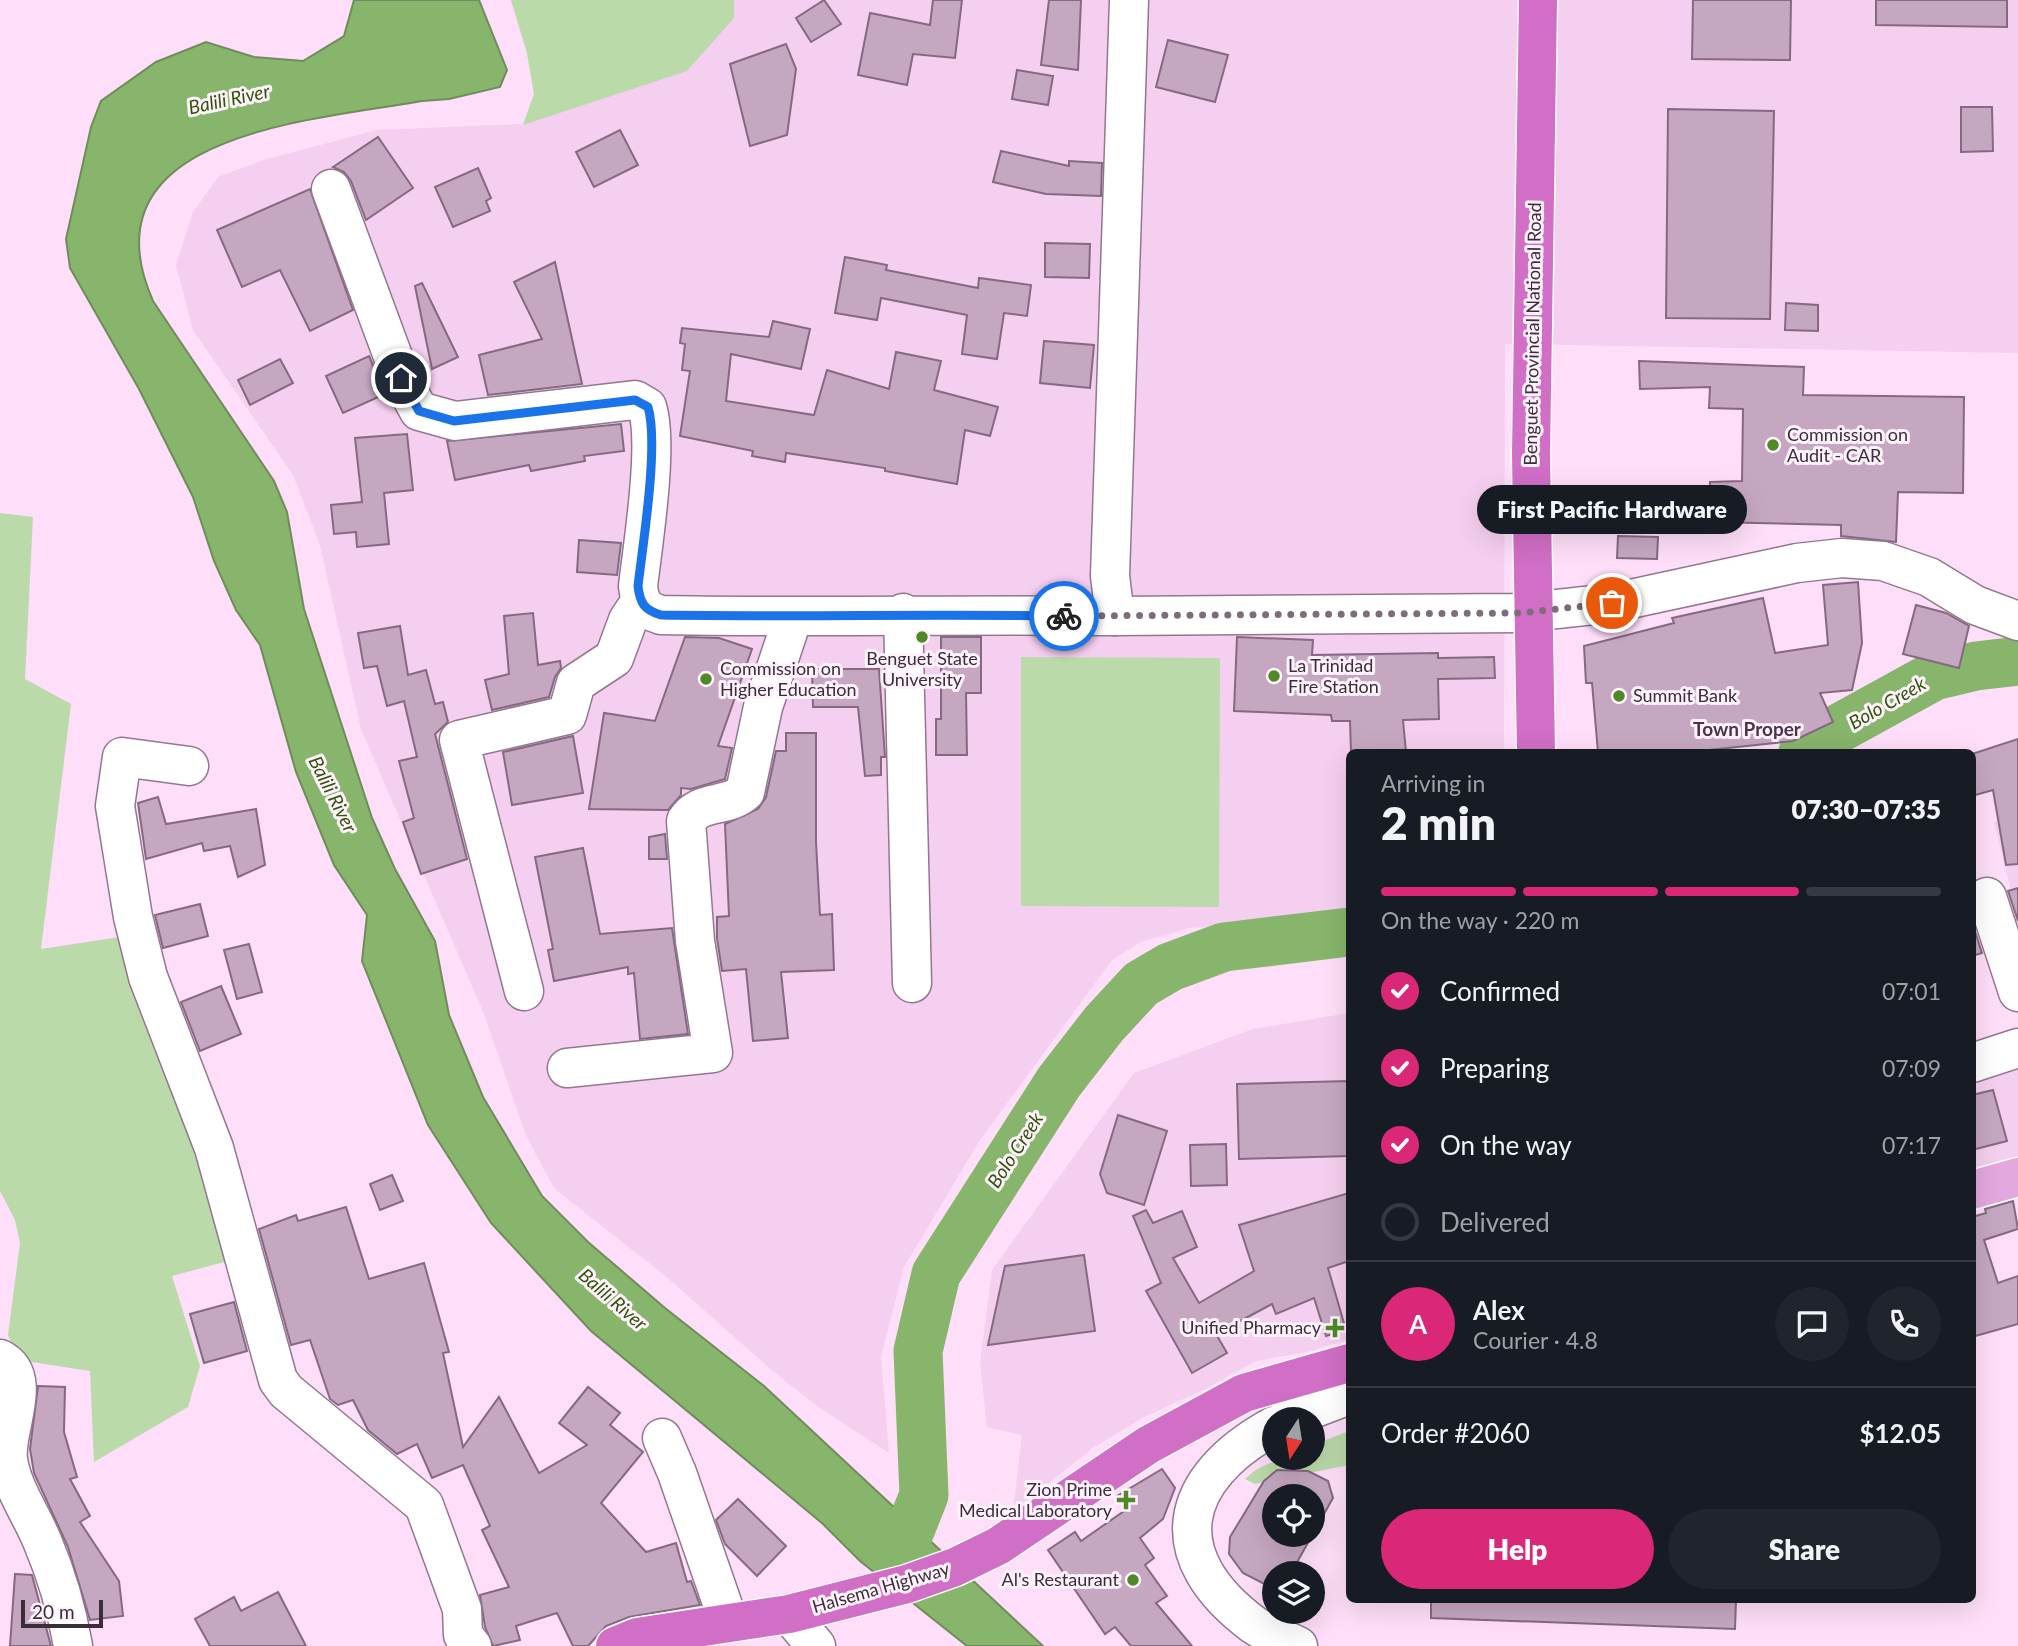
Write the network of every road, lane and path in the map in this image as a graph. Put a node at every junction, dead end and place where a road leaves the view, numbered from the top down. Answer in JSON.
{"nodes":[{"id":1,"x":1129,"y":0,"type":"edge"},
{"id":2,"x":1538,"y":0,"type":"edge"},
{"id":3,"x":331,"y":189,"type":"dead end"},
{"id":4,"x":640,"y":602,"type":"junction"},
{"id":5,"x":1533,"y":612,"type":"junction"},
{"id":6,"x":903,"y":613,"type":"junction"},
{"id":7,"x":1115,"y":616,"type":"junction"},
{"id":8,"x":793,"y":617,"type":"junction"},
{"id":9,"x":2018,"y":621,"type":"edge"},
{"id":10,"x":1535,"y":749,"type":"edge"},
{"id":11,"x":189,"y":766,"type":"dead end"},
{"id":12,"x":1987,"y":897,"type":"dead end"},
{"id":13,"x":912,"y":983,"type":"dead end"},
{"id":14,"x":524,"y":991,"type":"dead end"},
{"id":15,"x":2018,"y":992,"type":"edge"},
{"id":16,"x":2018,"y":1048,"type":"edge"},
{"id":17,"x":1976,"y":1061,"type":"edge"},
{"id":18,"x":567,"y":1068,"type":"dead end"},
{"id":19,"x":2018,"y":1177,"type":"edge"},
{"id":20,"x":1976,"y":1189,"type":"edge"},
{"id":21,"x":0,"y":1359,"type":"edge"},
{"id":22,"x":1346,"y":1364,"type":"edge"},
{"id":23,"x":1346,"y":1396,"type":"edge"},
{"id":24,"x":1318,"y":1407,"type":"edge"},
{"id":25,"x":1262,"y":1432,"type":"edge"},
{"id":26,"x":662,"y":1438,"type":"dead end"},
{"id":27,"x":789,"y":1614,"type":"junction"},
{"id":28,"x":729,"y":1623,"type":"junction"},
{"id":29,"x":73,"y":1646,"type":"edge"},
{"id":30,"x":472,"y":1646,"type":"edge"},
{"id":31,"x":615,"y":1646,"type":"edge"},
{"id":32,"x":816,"y":1646,"type":"edge"},
{"id":33,"x":1298,"y":1646,"type":"edge"}],
"edges":[{"from":1,"to":7,"type":"street"},
{"from":2,"to":5,"type":"highway","name":"Benguet Provincial National Road"},
{"from":3,"to":4,"type":"street"},
{"from":4,"to":8,"type":"street"},
{"from":4,"to":14,"type":"street"},
{"from":5,"to":7,"type":"street"},
{"from":5,"to":9,"type":"street"},
{"from":5,"to":10,"type":"highway","name":"Benguet Provincial National Road"},
{"from":6,"to":7,"type":"street"},
{"from":6,"to":8,"type":"street"},
{"from":6,"to":13,"type":"street"},
{"from":8,"to":18,"type":"street"},
{"from":11,"to":30,"type":"street"},
{"from":12,"to":15,"type":"street"},
{"from":16,"to":17,"type":"street"},
{"from":19,"to":20,"type":"main road"},
{"from":21,"to":29,"type":"street"},
{"from":22,"to":27,"type":"highway","name":"Halsema Highway"},
{"from":23,"to":24,"type":"street"},
{"from":25,"to":33,"type":"street"},
{"from":26,"to":28,"type":"street"},
{"from":27,"to":28,"type":"highway","name":"Halsema Highway"},
{"from":27,"to":32,"type":"street"},
{"from":28,"to":31,"type":"highway","name":"Halsema Highway"}]}
